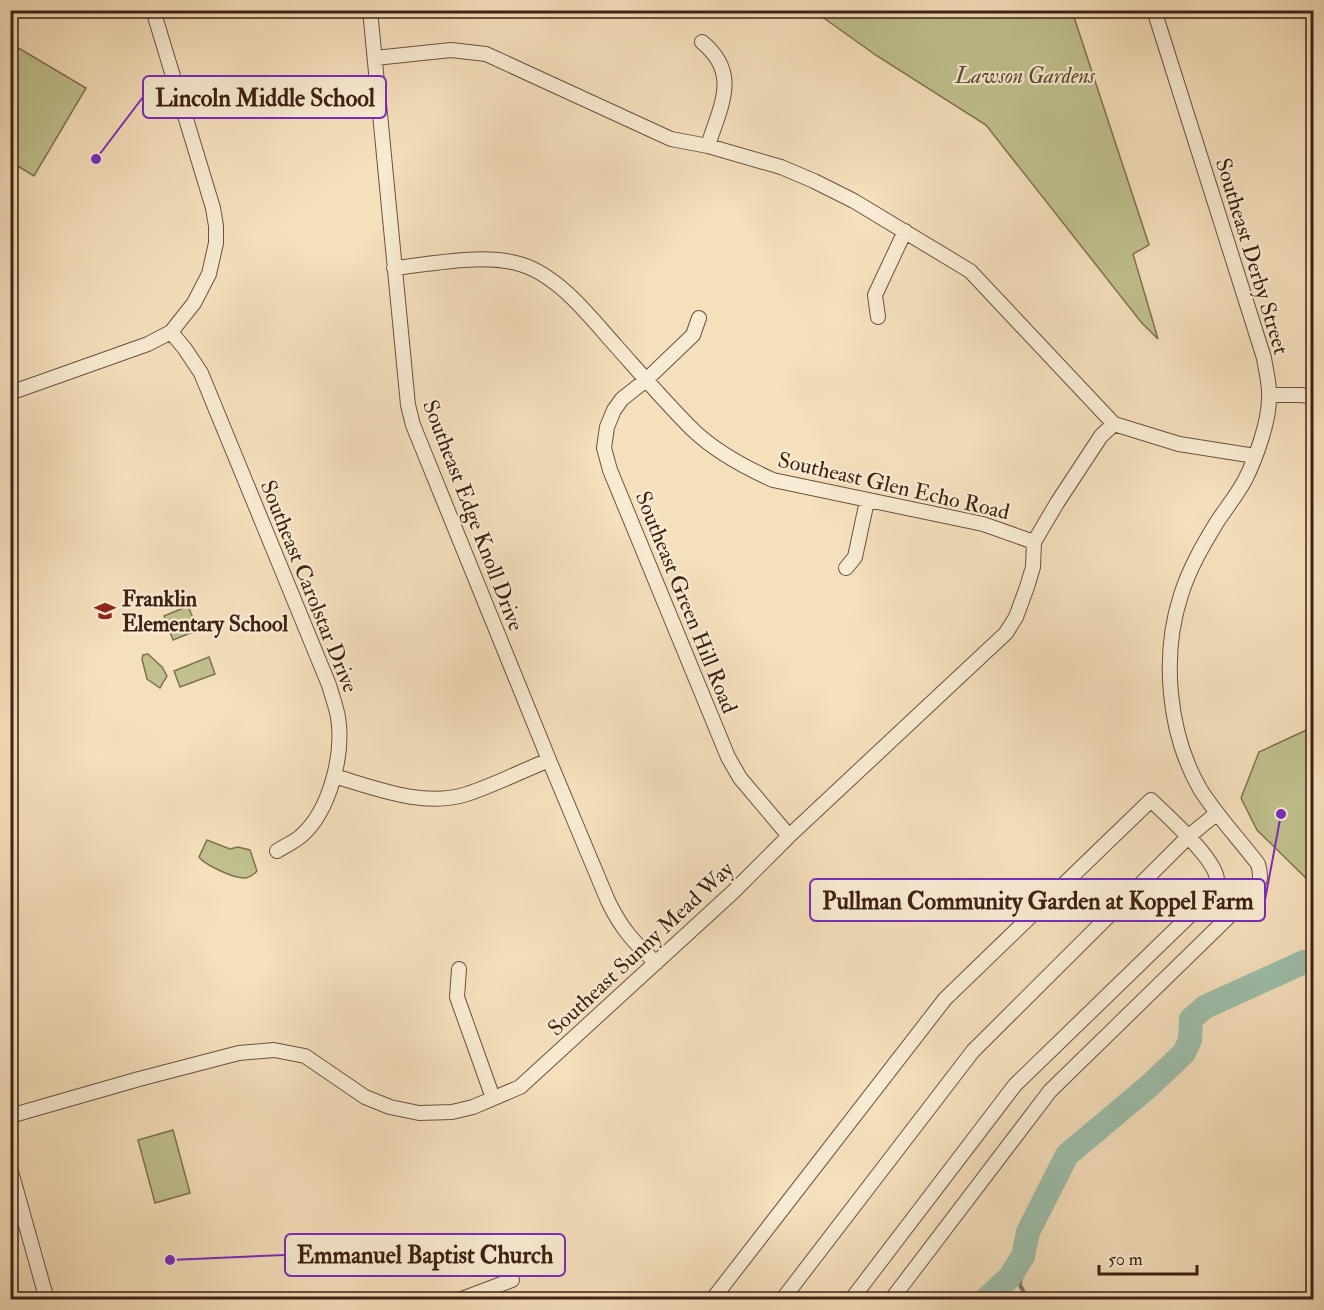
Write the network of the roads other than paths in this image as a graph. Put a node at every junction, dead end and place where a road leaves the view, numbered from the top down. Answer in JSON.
{"nodes":[{"id":1,"x":153,"y":10,"type":"edge"},
{"id":2,"x":370,"y":10,"type":"edge"},
{"id":3,"x":1154,"y":10,"type":"edge"},
{"id":4,"x":702,"y":42,"type":"dead end"},
{"id":5,"x":375,"y":58,"type":"junction"},
{"id":6,"x":708,"y":146,"type":"junction"},
{"id":7,"x":905,"y":231,"type":"junction"},
{"id":8,"x":394,"y":268,"type":"junction"},
{"id":9,"x":878,"y":317,"type":"dead end"},
{"id":10,"x":699,"y":318,"type":"dead end"},
{"id":11,"x":171,"y":332,"type":"junction"},
{"id":12,"x":646,"y":380,"type":"junction"},
{"id":13,"x":10,"y":393,"type":"edge"},
{"id":14,"x":1269,"y":395,"type":"junction"},
{"id":15,"x":1314,"y":397,"type":"edge"},
{"id":16,"x":1114,"y":424,"type":"junction"},
{"id":17,"x":1255,"y":456,"type":"junction"},
{"id":18,"x":867,"y":501,"type":"junction"},
{"id":19,"x":1034,"y":542,"type":"junction"},
{"id":20,"x":846,"y":568,"type":"dead end"},
{"id":21,"x":549,"y":760,"type":"junction"},
{"id":22,"x":334,"y":776,"type":"junction"},
{"id":23,"x":1216,"y":814,"type":"junction"},
{"id":24,"x":789,"y":836,"type":"junction"},
{"id":25,"x":1189,"y":836,"type":"junction"},
{"id":26,"x":277,"y":851,"type":"dead end"},
{"id":27,"x":656,"y":963,"type":"junction"},
{"id":28,"x":459,"y":969,"type":"dead end"},
{"id":29,"x":493,"y":1098,"type":"junction"},
{"id":30,"x":10,"y":1116,"type":"edge"},
{"id":31,"x":10,"y":1167,"type":"edge"},
{"id":32,"x":512,"y":1280,"type":"dead end"},
{"id":33,"x":47,"y":1299,"type":"edge"},
{"id":34,"x":459,"y":1299,"type":"edge"},
{"id":35,"x":712,"y":1299,"type":"edge"},
{"id":36,"x":782,"y":1299,"type":"edge"},
{"id":37,"x":851,"y":1299,"type":"edge"},
{"id":38,"x":891,"y":1299,"type":"edge"}],
"edges":[{"from":1,"to":11,"type":"street"},
{"from":2,"to":5,"type":"street","name":"Southeast Edge Knoll Drive"},
{"from":3,"to":14,"type":"street","name":"Southeast Derby Street"},
{"from":4,"to":6,"type":"street"},
{"from":5,"to":6,"type":"street"},
{"from":5,"to":8,"type":"street","name":"Southeast Edge Knoll Drive"},
{"from":6,"to":7,"type":"street"},
{"from":7,"to":9,"type":"street"},
{"from":7,"to":16,"type":"street"},
{"from":8,"to":12,"type":"street","name":"Southeast Glen Echo Road"},
{"from":8,"to":21,"type":"street","name":"Southeast Edge Knoll Drive"},
{"from":10,"to":12,"type":"street","name":"Southeast Green Hill Road"},
{"from":11,"to":13,"type":"street"},
{"from":11,"to":22,"type":"street","name":"Southeast Carolstar Drive"},
{"from":12,"to":18,"type":"street","name":"Southeast Glen Echo Road"},
{"from":12,"to":24,"type":"street","name":"Southeast Green Hill Road"},
{"from":14,"to":15,"type":"street"},
{"from":14,"to":17,"type":"street","name":"Southeast Derby Street"},
{"from":16,"to":17,"type":"street"},
{"from":16,"to":19,"type":"street","name":"Southeast Sunny Mead Way"},
{"from":17,"to":23,"type":"street","name":"Southeast Derby Street"},
{"from":18,"to":19,"type":"street","name":"Southeast Glen Echo Road"},
{"from":18,"to":20,"type":"street"},
{"from":19,"to":24,"type":"street","name":"Southeast Sunny Mead Way"},
{"from":21,"to":22,"type":"street"},
{"from":21,"to":27,"type":"street","name":"Southeast Edge Knoll Drive"},
{"from":22,"to":26,"type":"street","name":"Southeast Carolstar Drive"},
{"from":23,"to":25,"type":"street"},
{"from":23,"to":38,"type":"street","name":"Southeast Derby Street"},
{"from":24,"to":27,"type":"street","name":"Southeast Sunny Mead Way"},
{"from":25,"to":35,"type":"street"},
{"from":25,"to":36,"type":"street"},
{"from":25,"to":37,"type":"street"},
{"from":27,"to":29,"type":"street","name":"Southeast Sunny Mead Way"},
{"from":28,"to":29,"type":"street"},
{"from":29,"to":30,"type":"street","name":"Southeast Sunny Mead Way"},
{"from":31,"to":33,"type":"street"},
{"from":32,"to":34,"type":"street"}]}
